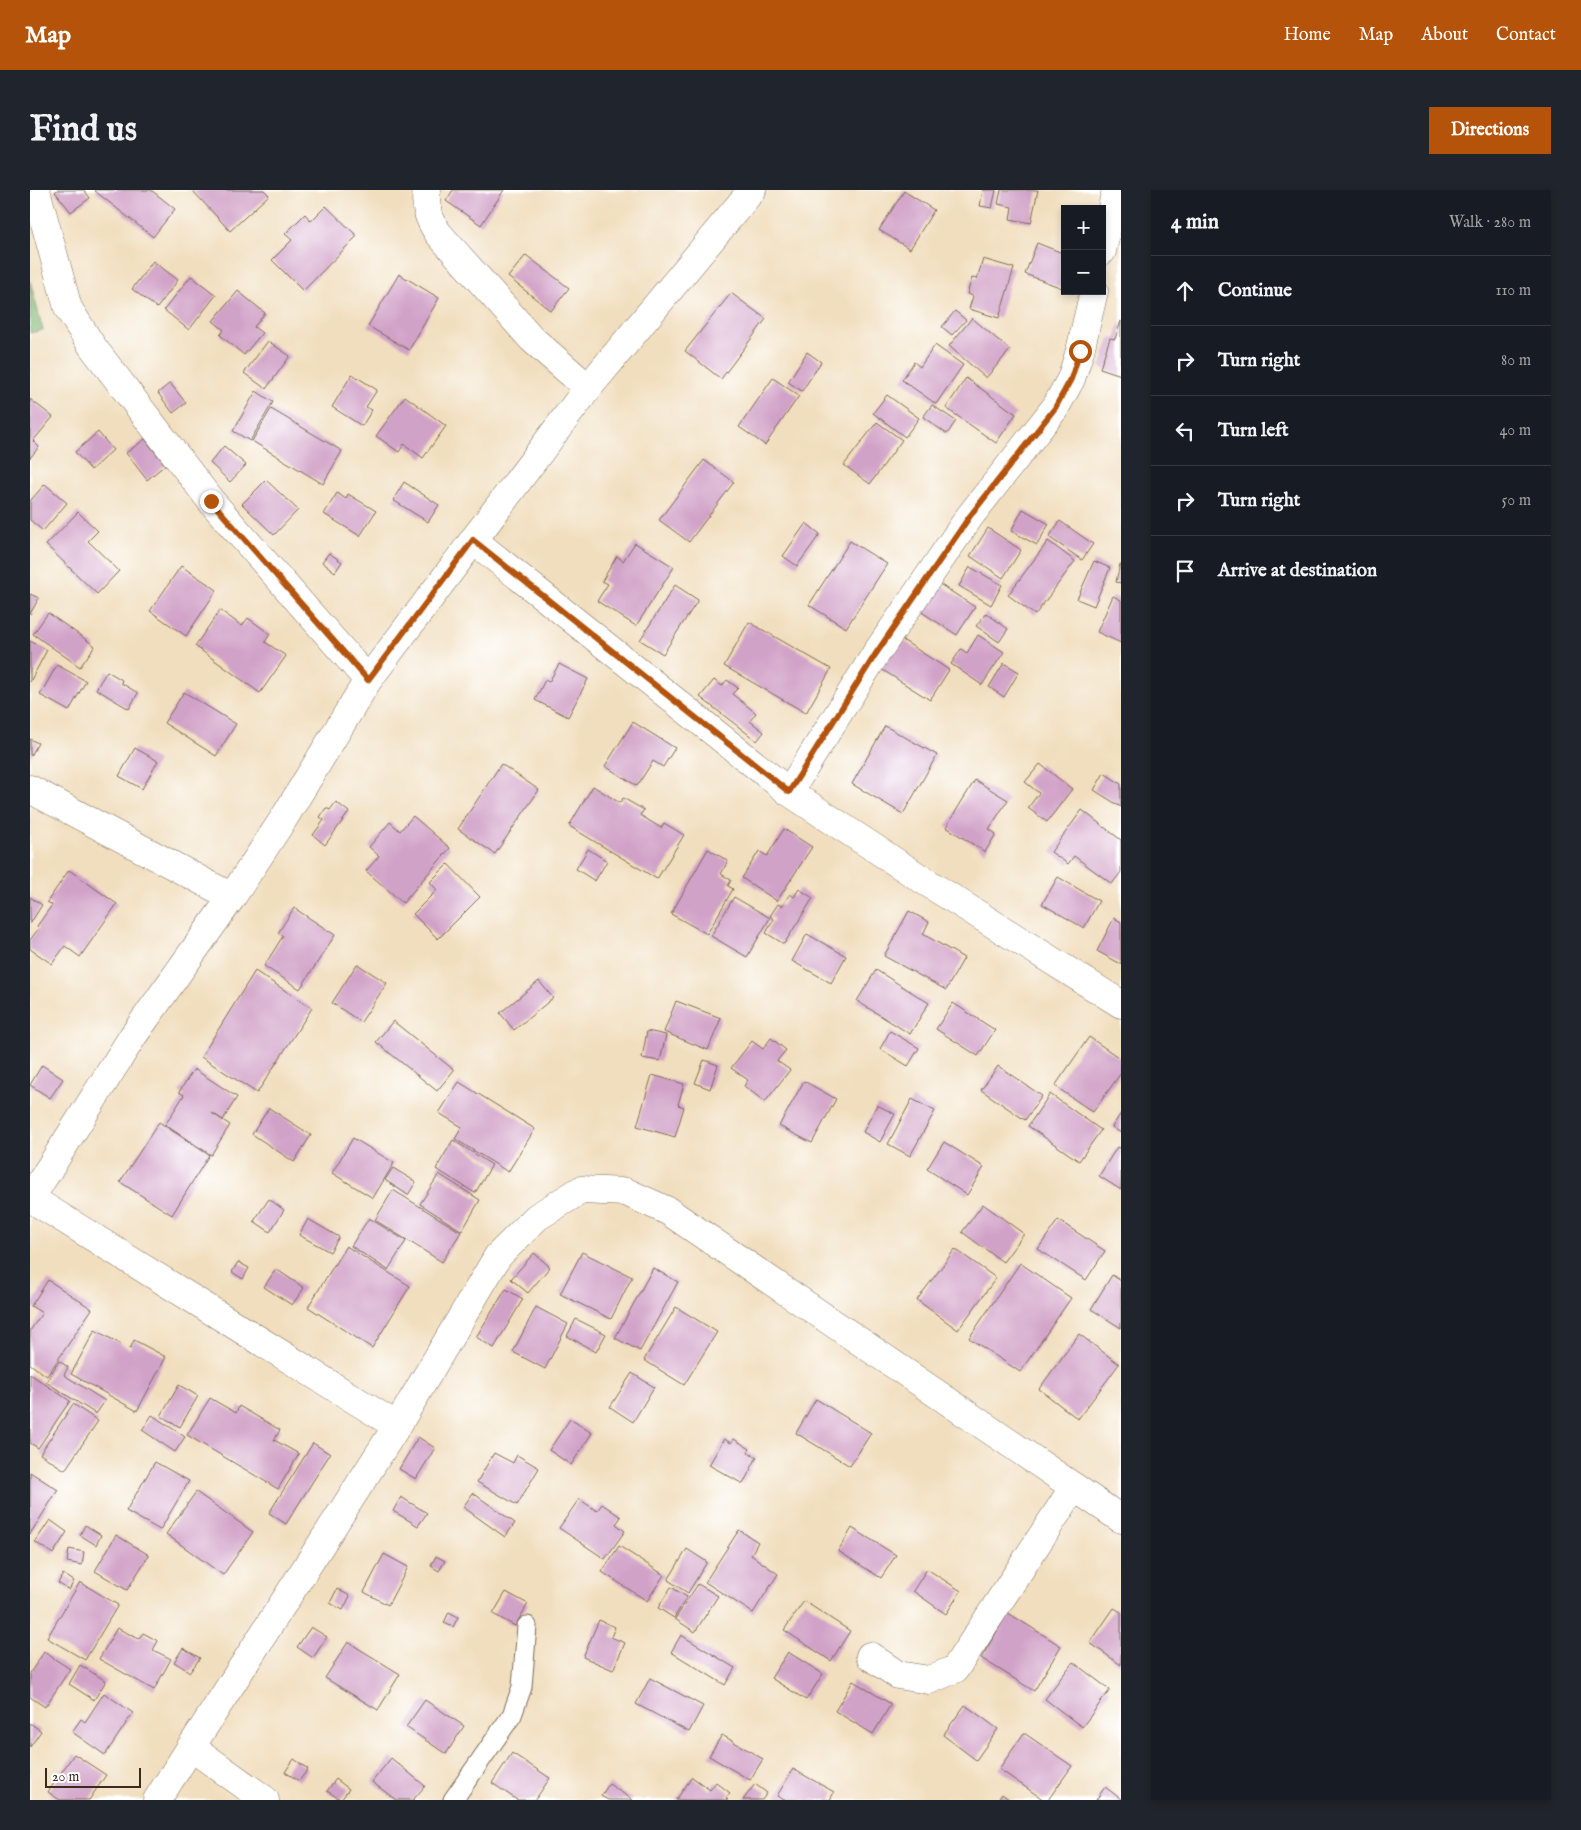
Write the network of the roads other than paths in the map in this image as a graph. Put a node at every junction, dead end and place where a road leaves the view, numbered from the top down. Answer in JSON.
{"nodes":[{"id":1,"x":36,"y":190,"type":"edge"},
{"id":2,"x":428,"y":190,"type":"edge"},
{"id":3,"x":752,"y":190,"type":"edge"},
{"id":4,"x":1116,"y":190,"type":"edge"},
{"id":5,"x":1102,"y":250,"type":"edge"},
{"id":6,"x":1093,"y":295,"type":"edge"},
{"id":7,"x":588,"y":388,"type":"junction"},
{"id":8,"x":473,"y":540,"type":"junction"},
{"id":9,"x":368,"y":680,"type":"junction"},
{"id":10,"x":30,"y":789,"type":"edge"},
{"id":11,"x":789,"y":792,"type":"junction"},
{"id":12,"x":232,"y":897,"type":"junction"},
{"id":13,"x":1121,"y":1004,"type":"edge"},
{"id":14,"x":30,"y":1199,"type":"edge"},
{"id":15,"x":397,"y":1426,"type":"junction"},
{"id":16,"x":1074,"y":1487,"type":"junction"},
{"id":17,"x":1121,"y":1520,"type":"edge"},
{"id":18,"x":527,"y":1626,"type":"dead end"},
{"id":19,"x":870,"y":1656,"type":"dead end"},
{"id":20,"x":191,"y":1747,"type":"junction"},
{"id":21,"x":156,"y":1800,"type":"edge"},
{"id":22,"x":265,"y":1800,"type":"edge"},
{"id":23,"x":453,"y":1800,"type":"edge"}],
"edges":[{"from":1,"to":9,"type":"street"},
{"from":2,"to":7,"type":"street"},
{"from":3,"to":7,"type":"street"},
{"from":4,"to":5,"type":"street"},
{"from":6,"to":11,"type":"street"},
{"from":7,"to":8,"type":"street"},
{"from":8,"to":9,"type":"street"},
{"from":8,"to":11,"type":"street"},
{"from":9,"to":12,"type":"street"},
{"from":10,"to":12,"type":"street"},
{"from":11,"to":13,"type":"street"},
{"from":12,"to":14,"type":"street"},
{"from":14,"to":15,"type":"street"},
{"from":15,"to":16,"type":"street"},
{"from":15,"to":20,"type":"street"},
{"from":16,"to":17,"type":"street"},
{"from":16,"to":19,"type":"street"},
{"from":18,"to":23,"type":"lane"},
{"from":20,"to":21,"type":"street"},
{"from":20,"to":22,"type":"street"}]}
